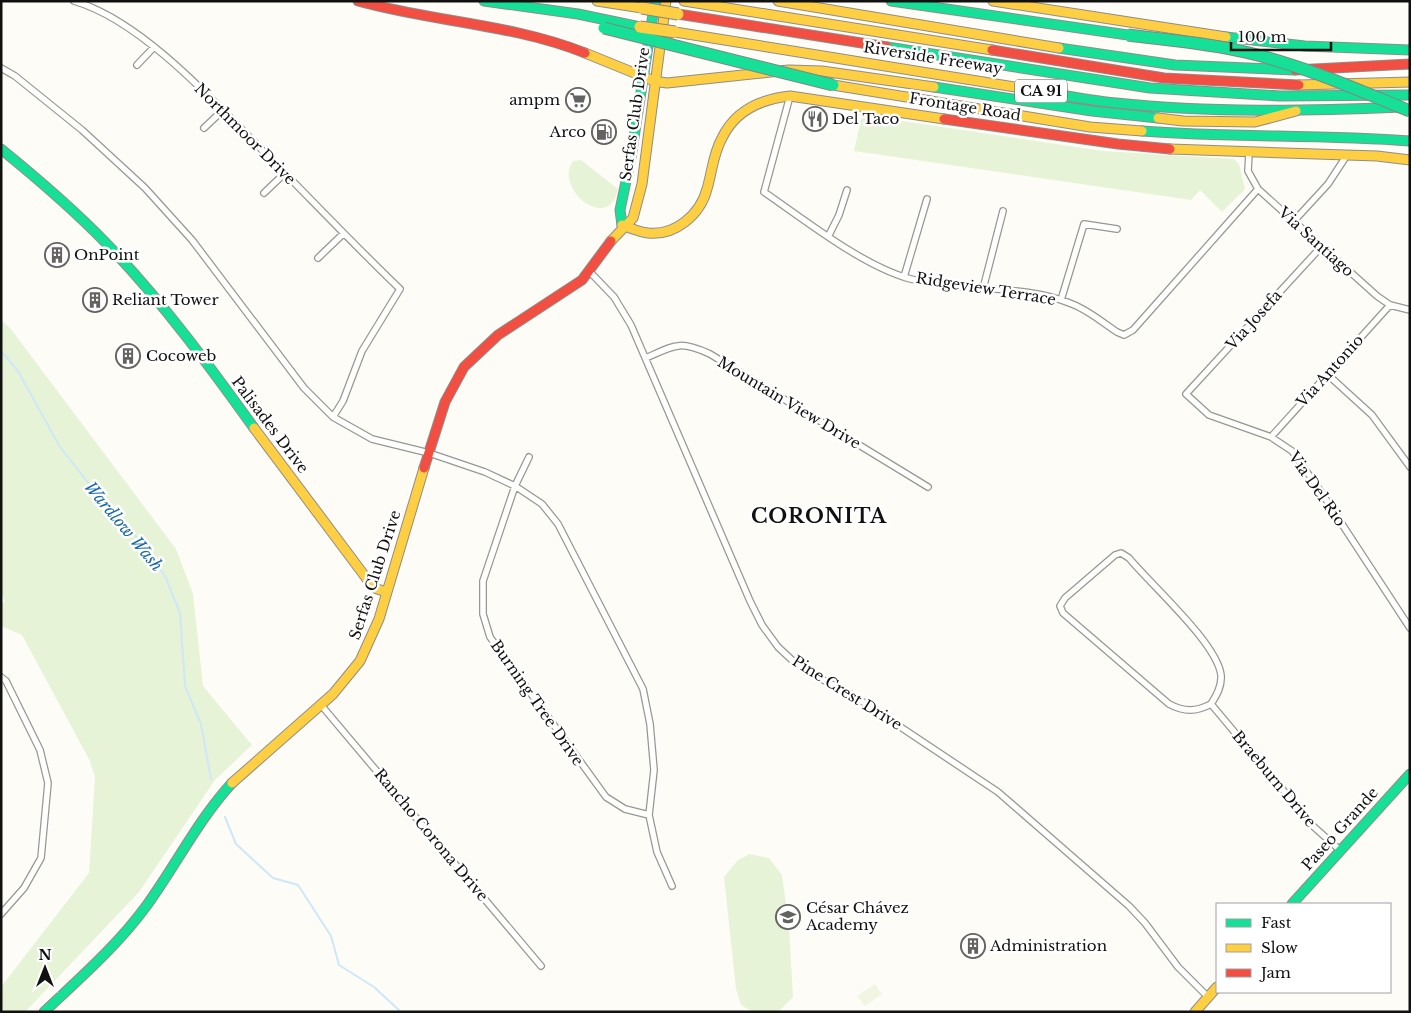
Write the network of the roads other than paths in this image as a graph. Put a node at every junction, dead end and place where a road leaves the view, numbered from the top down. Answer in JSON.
{"nodes":[{"id":1,"x":74,"y":1,"type":"edge"},
{"id":2,"x":358,"y":1,"type":"edge"},
{"id":3,"x":484,"y":1,"type":"edge"},
{"id":4,"x":597,"y":1,"type":"edge"},
{"id":5,"x":654,"y":1,"type":"edge"},
{"id":6,"x":666,"y":1,"type":"edge"},
{"id":7,"x":684,"y":1,"type":"edge"},
{"id":8,"x":778,"y":1,"type":"edge"},
{"id":9,"x":890,"y":1,"type":"edge"},
{"id":10,"x":993,"y":1,"type":"edge"},
{"id":11,"x":578,"y":14,"type":"junction"},
{"id":12,"x":154,"y":47,"type":"junction"},
{"id":13,"x":1410,"y":50,"type":"edge"},
{"id":14,"x":1410,"y":64,"type":"edge"},
{"id":15,"x":137,"y":65,"type":"dead end"},
{"id":16,"x":1,"y":68,"type":"edge"},
{"id":17,"x":643,"y":77,"type":"junction"},
{"id":18,"x":654,"y":81,"type":"junction"},
{"id":19,"x":1410,"y":82,"type":"edge"},
{"id":20,"x":1410,"y":95,"type":"edge"},
{"id":21,"x":790,"y":96,"type":"junction"},
{"id":22,"x":1410,"y":107,"type":"edge"},
{"id":23,"x":223,"y":110,"type":"junction"},
{"id":24,"x":1410,"y":111,"type":"edge"},
{"id":25,"x":1296,"y":112,"type":"junction"},
{"id":26,"x":204,"y":128,"type":"dead end"},
{"id":27,"x":1410,"y":141,"type":"edge"},
{"id":28,"x":1,"y":148,"type":"edge"},
{"id":29,"x":1249,"y":153,"type":"junction"},
{"id":30,"x":1347,"y":155,"type":"junction"},
{"id":31,"x":1410,"y":160,"type":"edge"},
{"id":32,"x":285,"y":173,"type":"junction"},
{"id":33,"x":1258,"y":188,"type":"junction"},
{"id":34,"x":847,"y":190,"type":"dead end"},
{"id":35,"x":264,"y":193,"type":"dead end"},
{"id":36,"x":926,"y":199,"type":"dead end"},
{"id":37,"x":1003,"y":211,"type":"dead end"},
{"id":38,"x":1294,"y":221,"type":"junction"},
{"id":39,"x":622,"y":225,"type":"junction"},
{"id":40,"x":1117,"y":229,"type":"dead end"},
{"id":41,"x":343,"y":234,"type":"junction"},
{"id":42,"x":829,"y":235,"type":"junction"},
{"id":43,"x":1321,"y":246,"type":"junction"},
{"id":44,"x":318,"y":258,"type":"dead end"},
{"id":45,"x":590,"y":272,"type":"junction"},
{"id":46,"x":904,"y":276,"type":"junction"},
{"id":47,"x":982,"y":289,"type":"junction"},
{"id":48,"x":1061,"y":300,"type":"junction"},
{"id":49,"x":1390,"y":305,"type":"junction"},
{"id":50,"x":1410,"y":310,"type":"edge"},
{"id":51,"x":646,"y":358,"type":"junction"},
{"id":52,"x":1327,"y":374,"type":"junction"},
{"id":53,"x":1186,"y":394,"type":"joint"},
{"id":54,"x":333,"y":417,"type":"junction"},
{"id":55,"x":1271,"y":437,"type":"junction"},
{"id":56,"x":429,"y":454,"type":"junction"},
{"id":57,"x":529,"y":458,"type":"dead end"},
{"id":58,"x":1410,"y":467,"type":"edge"},
{"id":59,"x":515,"y":486,"type":"junction"},
{"id":60,"x":928,"y":487,"type":"dead end"},
{"id":61,"x":387,"y":592,"type":"junction"},
{"id":62,"x":1410,"y":613,"type":"edge"},
{"id":63,"x":1404,"y":619,"type":"junction"},
{"id":64,"x":1410,"y":628,"type":"edge"},
{"id":65,"x":1,"y":677,"type":"edge"},
{"id":66,"x":1211,"y":704,"type":"junction"},
{"id":67,"x":321,"y":705,"type":"junction"},
{"id":68,"x":1410,"y":774,"type":"edge"},
{"id":69,"x":649,"y":815,"type":"junction"},
{"id":70,"x":1341,"y":851,"type":"junction"},
{"id":71,"x":672,"y":886,"type":"dead end"},
{"id":72,"x":1293,"y":903,"type":"edge"},
{"id":73,"x":1,"y":914,"type":"edge"},
{"id":74,"x":541,"y":966,"type":"dead end"},
{"id":75,"x":1216,"y":988,"type":"edge"},
{"id":76,"x":1208,"y":997,"type":"junction"},
{"id":77,"x":44,"y":1012,"type":"edge"},
{"id":78,"x":1195,"y":1012,"type":"edge"}],
"edges":[{"from":1,"to":12,"type":"street","name":"Northmoor Drive"},
{"from":2,"to":17,"type":"main road"},
{"from":3,"to":11,"type":"main road","name":"Riverside Freeway","number":"CA 91"},
{"from":4,"to":20,"type":"main road","bridge":true},
{"from":5,"to":17,"type":"main road","name":"Serfas Club Drive"},
{"from":6,"to":18,"type":"main road","name":"Serfas Club Drive"},
{"from":7,"to":19,"type":"main road"},
{"from":8,"to":14,"type":"main road","name":"Riverside Freeway"},
{"from":9,"to":24,"type":"main road","bridge":true},
{"from":10,"to":13,"type":"main road"},
{"from":11,"to":25,"type":"main road","name":"Riverside Freeway","number":"CA 91","bridge":true},
{"from":11,"to":27,"type":"main road","bridge":true},
{"from":12,"to":15,"type":"street"},
{"from":12,"to":23,"type":"street","name":"Northmoor Drive"},
{"from":16,"to":54,"type":"street"},
{"from":17,"to":18,"type":"main road"},
{"from":17,"to":39,"type":"main road","name":"Serfas Club Drive"},
{"from":18,"to":25,"type":"main road"},
{"from":18,"to":39,"type":"main road","name":"Serfas Club Drive"},
{"from":21,"to":29,"type":"main road","name":"Frontage Road"},
{"from":21,"to":39,"type":"main road","name":"Frontage Road"},
{"from":21,"to":42,"type":"street","name":"Ridgeview Terrace"},
{"from":22,"to":25,"type":"main road","name":"Riverside Freeway","number":"CA 91"},
{"from":23,"to":26,"type":"street"},
{"from":23,"to":32,"type":"street","name":"Northmoor Drive"},
{"from":28,"to":61,"type":"main road","name":"Palisades Drive"},
{"from":29,"to":30,"type":"main road","name":"Frontage Road"},
{"from":29,"to":33,"type":"street","name":"Via Santiago"},
{"from":30,"to":31,"type":"main road","name":"Frontage Road"},
{"from":30,"to":38,"type":"street"},
{"from":32,"to":35,"type":"street"},
{"from":32,"to":41,"type":"street","name":"Northmoor Drive"},
{"from":33,"to":38,"type":"street","name":"Via Santiago"},
{"from":33,"to":48,"type":"street","name":"Ridgeview Terrace"},
{"from":34,"to":42,"type":"street"},
{"from":36,"to":46,"type":"street"},
{"from":37,"to":47,"type":"street"},
{"from":38,"to":43,"type":"street","name":"Via Santiago"},
{"from":39,"to":45,"type":"main road","name":"Serfas Club Drive"},
{"from":40,"to":48,"type":"street"},
{"from":41,"to":44,"type":"street"},
{"from":41,"to":54,"type":"street","name":"Northmoor Drive"},
{"from":42,"to":46,"type":"street","name":"Ridgeview Terrace"},
{"from":43,"to":49,"type":"street","name":"Via Santiago"},
{"from":43,"to":53,"type":"street","name":"Via Josefa"},
{"from":45,"to":51,"type":"street","name":"Pine Crest Drive"},
{"from":45,"to":56,"type":"main road","name":"Serfas Club Drive"},
{"from":46,"to":47,"type":"street","name":"Ridgeview Terrace"},
{"from":47,"to":48,"type":"street","name":"Ridgeview Terrace"},
{"from":49,"to":50,"type":"street","name":"Via Santiago"},
{"from":49,"to":52,"type":"street","name":"Via Antonio"},
{"from":51,"to":60,"type":"street","name":"Mountain View Drive"},
{"from":51,"to":76,"type":"street","name":"Pine Crest Drive"},
{"from":52,"to":55,"type":"street","name":"Via Antonio"},
{"from":52,"to":58,"type":"street"},
{"from":53,"to":55,"type":"street","name":"Via Del Rio"},
{"from":54,"to":56,"type":"street"},
{"from":55,"to":63,"type":"street","name":"Via Del Rio"},
{"from":56,"to":59,"type":"street"},
{"from":56,"to":61,"type":"main road","name":"Serfas Club Drive"},
{"from":57,"to":59,"type":"street","name":"Burning Tree Drive"},
{"from":59,"to":69,"type":"street"},
{"from":59,"to":69,"type":"street","name":"Burning Tree Drive"},
{"from":61,"to":67,"type":"main road","name":"Serfas Club Drive"},
{"from":62,"to":63,"type":"street"},
{"from":63,"to":64,"type":"street","name":"Via Del Rio"},
{"from":65,"to":73,"type":"street"},
{"from":66,"to":66,"type":"street"},
{"from":66,"to":70,"type":"street","name":"Braeburn Drive"},
{"from":67,"to":74,"type":"street","name":"Rancho Corona Drive"},
{"from":67,"to":77,"type":"main road","name":"Serfas Club Drive"},
{"from":68,"to":70,"type":"main road","name":"Paseo Grande"},
{"from":69,"to":71,"type":"street"},
{"from":70,"to":72,"type":"main road","name":"Paseo Grande"},
{"from":75,"to":76,"type":"main road"},
{"from":76,"to":78,"type":"main road"}]}
